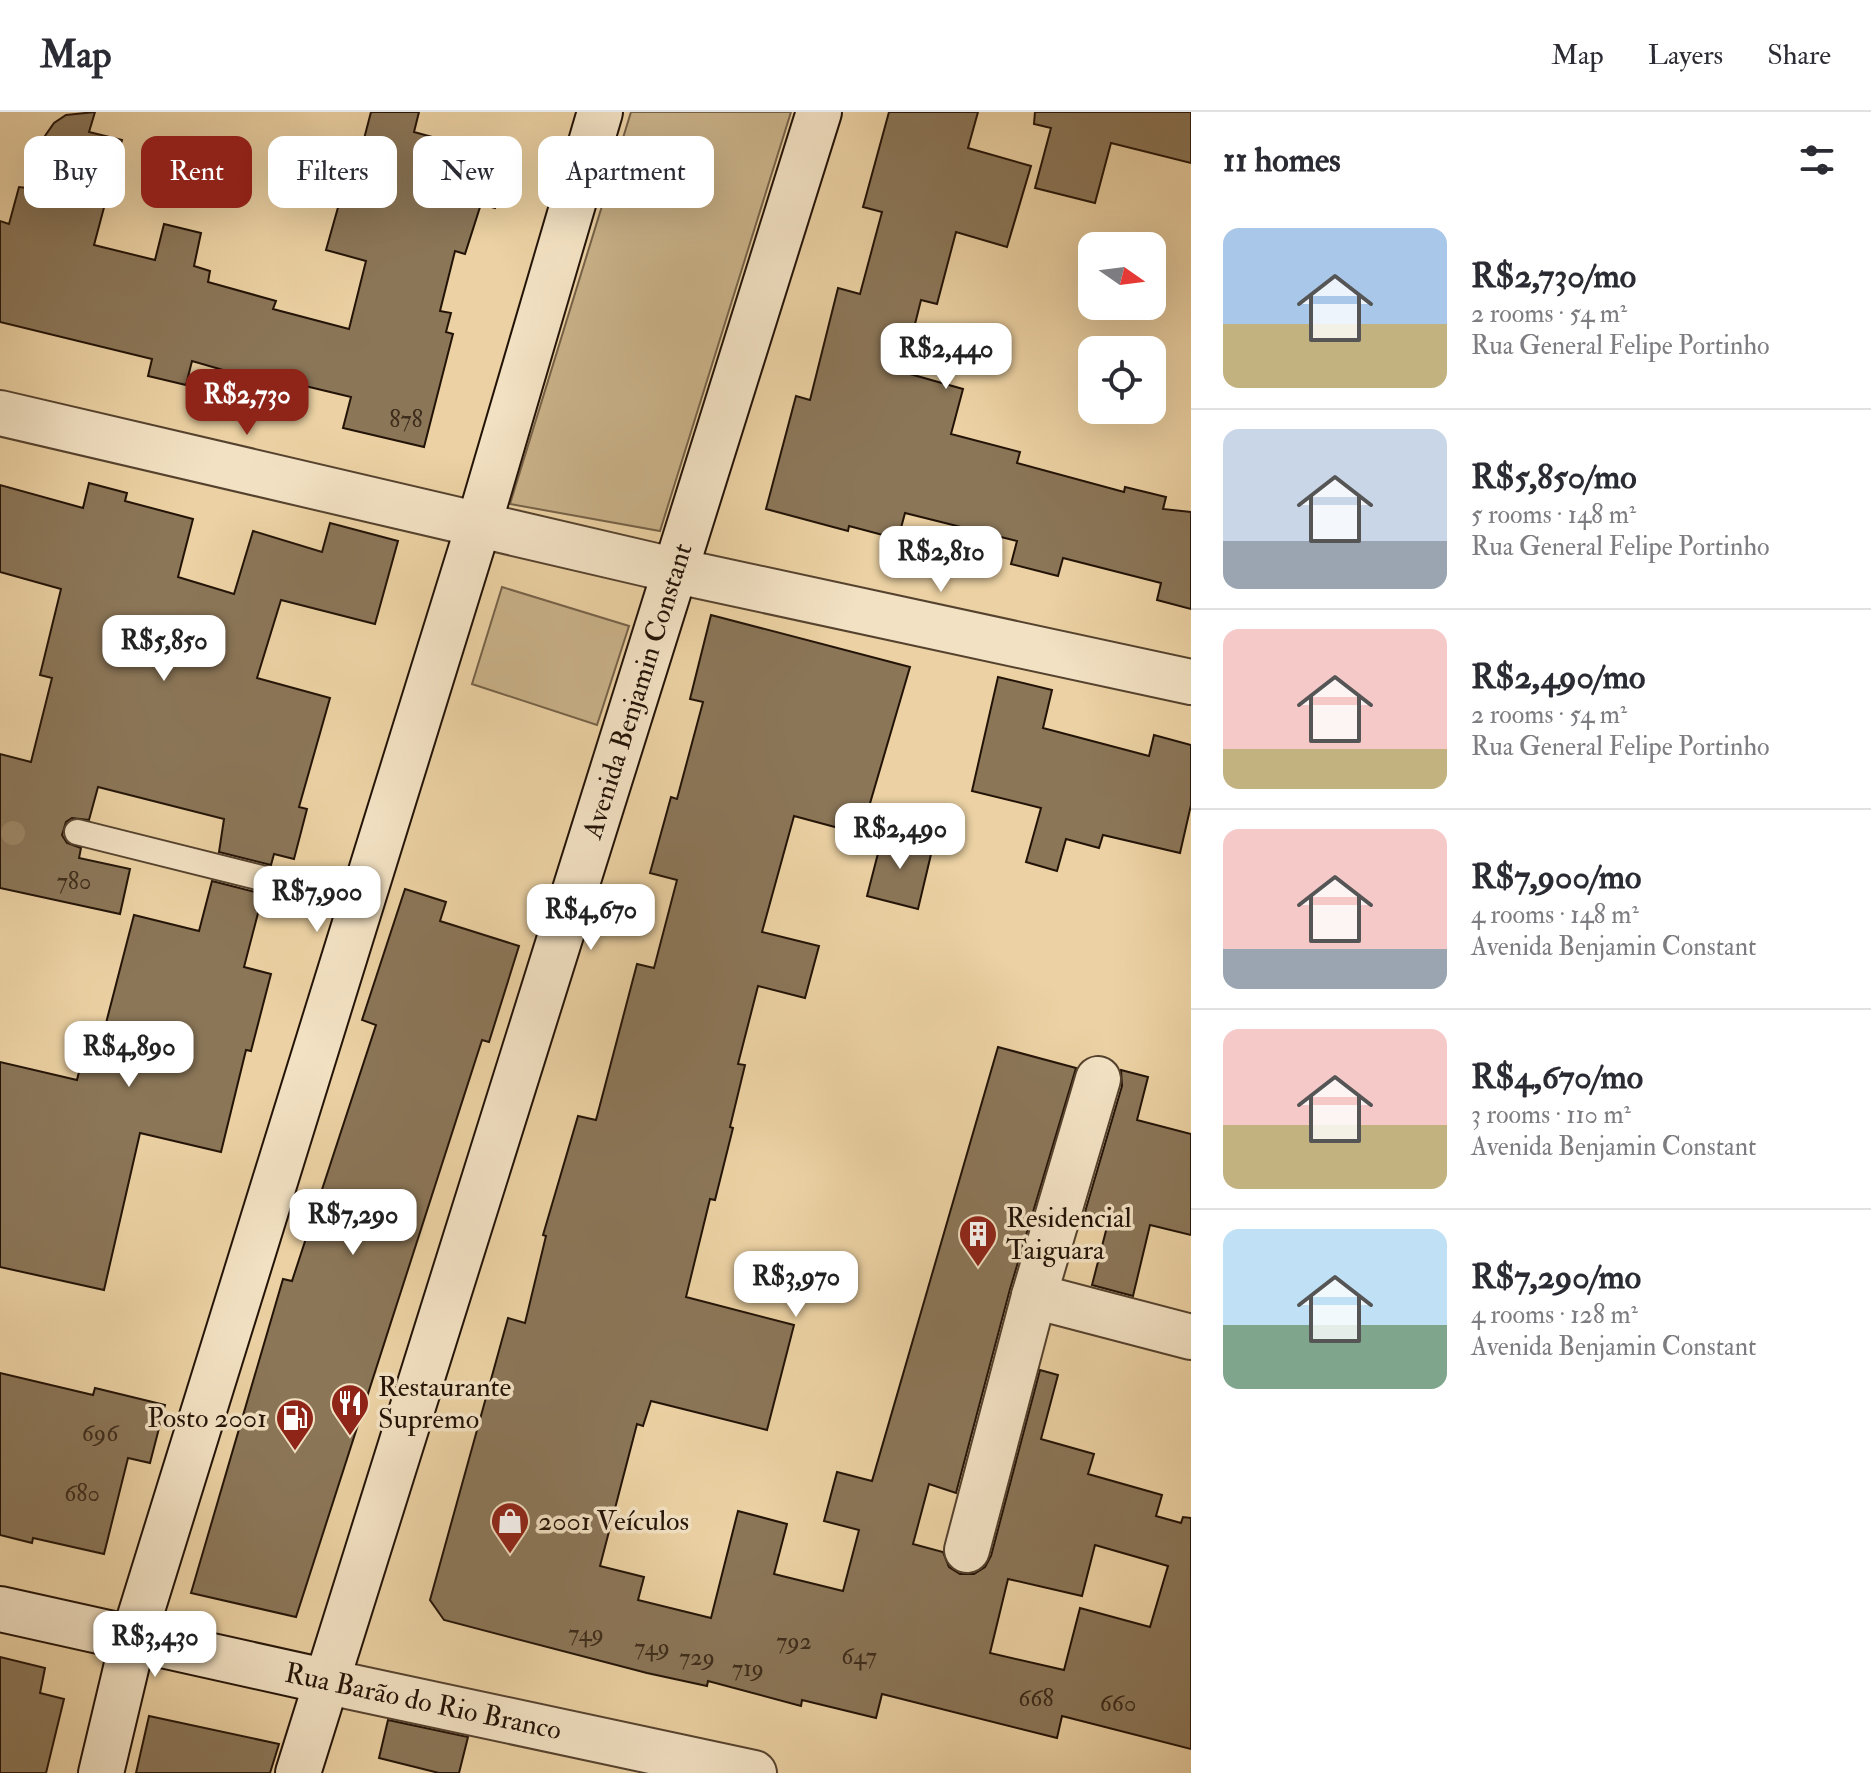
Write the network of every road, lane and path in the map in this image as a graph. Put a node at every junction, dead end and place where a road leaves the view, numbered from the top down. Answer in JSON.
{"nodes":[{"id":1,"x":600,"y":112,"type":"edge"},
{"id":2,"x":819,"y":112,"type":"edge"},
{"id":3,"x":0,"y":413,"type":"edge"},
{"id":4,"x":478,"y":527,"type":"junction"},
{"id":5,"x":677,"y":571,"type":"junction"},
{"id":6,"x":1191,"y":682,"type":"edge"},
{"id":7,"x":77,"y":832,"type":"dead end"},
{"id":8,"x":362,"y":903,"type":"junction"},
{"id":9,"x":1098,"y":1079,"type":"dead end"},
{"id":10,"x":1034,"y":1296,"type":"junction"},
{"id":11,"x":1191,"y":1337,"type":"edge"},
{"id":12,"x":967,"y":1550,"type":"dead end"},
{"id":13,"x":0,"y":1609,"type":"edge"},
{"id":14,"x":133,"y":1639,"type":"junction"},
{"id":15,"x":324,"y":1681,"type":"junction"},
{"id":16,"x":101,"y":1773,"type":"edge"},
{"id":17,"x":298,"y":1773,"type":"edge"},
{"id":18,"x":754,"y":1773,"type":"edge"}],
"edges":[{"from":1,"to":4,"type":"main road"},
{"from":2,"to":5,"type":"main road","name":"Avenida Benjamin Constant"},
{"from":3,"to":4,"type":"main road"},
{"from":4,"to":5,"type":"main road"},
{"from":4,"to":8,"type":"main road"},
{"from":5,"to":6,"type":"main road"},
{"from":5,"to":15,"type":"main road","name":"Avenida Benjamin Constant"},
{"from":7,"to":8,"type":"lane"},
{"from":8,"to":14,"type":"main road"},
{"from":9,"to":10,"type":"main road"},
{"from":10,"to":11,"type":"main road"},
{"from":10,"to":12,"type":"main road"},
{"from":13,"to":14,"type":"main road","name":"Rua Barão do Rio Branco"},
{"from":14,"to":15,"type":"main road","name":"Rua Barão do Rio Branco"},
{"from":14,"to":16,"type":"main road"},
{"from":15,"to":17,"type":"main road","name":"Avenida Benjamin Constant"},
{"from":15,"to":18,"type":"main road","name":"Rua Barão do Rio Branco"}]}
